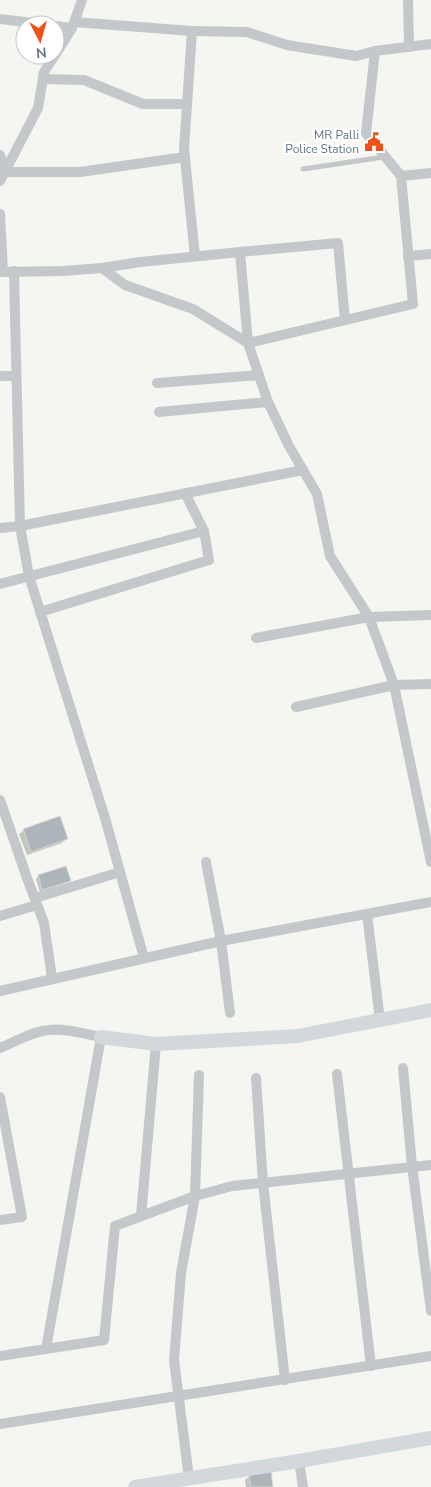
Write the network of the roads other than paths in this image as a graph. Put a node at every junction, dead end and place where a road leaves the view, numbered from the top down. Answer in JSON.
{"nodes":[{"id":1,"x":82,"y":0,"type":"edge"},
{"id":2,"x":408,"y":0,"type":"edge"},
{"id":3,"x":0,"y":19,"type":"edge"},
{"id":4,"x":15,"y":21,"type":"edge"},
{"id":5,"x":65,"y":25,"type":"edge"},
{"id":6,"x":73,"y":25,"type":"junction"},
{"id":7,"x":192,"y":30,"type":"junction"},
{"id":8,"x":65,"y":38,"type":"edge"},
{"id":9,"x":431,"y":44,"type":"edge"},
{"id":10,"x":409,"y":46,"type":"junction"},
{"id":11,"x":375,"y":51,"type":"junction"},
{"id":12,"x":49,"y":65,"type":"edge"},
{"id":13,"x":43,"y":78,"type":"junction"},
{"id":14,"x":187,"y":104,"type":"junction"},
{"id":15,"x":0,"y":155,"type":"edge"},
{"id":16,"x":185,"y":157,"type":"junction"},
{"id":17,"x":386,"y":157,"type":"junction"},
{"id":18,"x":303,"y":170,"type":"dead end"},
{"id":19,"x":431,"y":173,"type":"edge"},
{"id":20,"x":2,"y":176,"type":"edge"},
{"id":21,"x":400,"y":176,"type":"junction"},
{"id":22,"x":0,"y":214,"type":"edge"},
{"id":23,"x":240,"y":252,"type":"junction"},
{"id":24,"x":431,"y":254,"type":"edge"},
{"id":25,"x":195,"y":256,"type":"junction"},
{"id":26,"x":408,"y":256,"type":"junction"},
{"id":27,"x":102,"y":268,"type":"junction"},
{"id":28,"x":14,"y":271,"type":"junction"},
{"id":29,"x":1,"y":272,"type":"edge"},
{"id":30,"x":345,"y":320,"type":"junction"},
{"id":31,"x":248,"y":343,"type":"junction"},
{"id":32,"x":259,"y":375,"type":"junction"},
{"id":33,"x":0,"y":376,"type":"edge"},
{"id":34,"x":16,"y":376,"type":"junction"},
{"id":35,"x":157,"y":382,"type":"dead end"},
{"id":36,"x":268,"y":402,"type":"junction"},
{"id":37,"x":160,"y":412,"type":"dead end"},
{"id":38,"x":303,"y":470,"type":"junction"},
{"id":39,"x":185,"y":493,"type":"junction"},
{"id":40,"x":20,"y":526,"type":"junction"},
{"id":41,"x":0,"y":528,"type":"edge"},
{"id":42,"x":204,"y":531,"type":"junction"},
{"id":43,"x":29,"y":576,"type":"junction"},
{"id":44,"x":0,"y":584,"type":"edge"},
{"id":45,"x":40,"y":612,"type":"junction"},
{"id":46,"x":431,"y":614,"type":"edge"},
{"id":47,"x":369,"y":617,"type":"junction"},
{"id":48,"x":256,"y":638,"type":"dead end"},
{"id":49,"x":431,"y":684,"type":"edge"},
{"id":50,"x":394,"y":685,"type":"junction"},
{"id":51,"x":296,"y":707,"type":"dead end"},
{"id":52,"x":0,"y":800,"type":"edge"},
{"id":53,"x":206,"y":862,"type":"dead end"},
{"id":54,"x":431,"y":862,"type":"edge"},
{"id":55,"x":120,"y":872,"type":"junction"},
{"id":56,"x":36,"y":902,"type":"junction"},
{"id":57,"x":431,"y":902,"type":"edge"},
{"id":58,"x":367,"y":914,"type":"junction"},
{"id":59,"x":0,"y":916,"type":"edge"},
{"id":60,"x":221,"y":941,"type":"junction"},
{"id":61,"x":144,"y":958,"type":"junction"},
{"id":62,"x":52,"y":978,"type":"junction"},
{"id":63,"x":0,"y":991,"type":"edge"},
{"id":64,"x":431,"y":1010,"type":"edge"},
{"id":65,"x":230,"y":1013,"type":"dead end"},
{"id":66,"x":380,"y":1020,"type":"junction"},
{"id":67,"x":101,"y":1038,"type":"junction"},
{"id":68,"x":156,"y":1044,"type":"junction"},
{"id":69,"x":0,"y":1048,"type":"edge"},
{"id":70,"x":403,"y":1068,"type":"dead end"},
{"id":71,"x":337,"y":1074,"type":"dead end"},
{"id":72,"x":199,"y":1075,"type":"dead end"},
{"id":73,"x":256,"y":1078,"type":"dead end"},
{"id":74,"x":0,"y":1096,"type":"edge"},
{"id":75,"x":431,"y":1164,"type":"edge"},
{"id":76,"x":412,"y":1166,"type":"junction"},
{"id":77,"x":348,"y":1174,"type":"junction"},
{"id":78,"x":263,"y":1183,"type":"junction"},
{"id":79,"x":195,"y":1196,"type":"junction"},
{"id":80,"x":141,"y":1216,"type":"junction"},
{"id":81,"x":0,"y":1220,"type":"edge"},
{"id":82,"x":431,"y":1311,"type":"edge"},
{"id":83,"x":46,"y":1349,"type":"junction"},
{"id":84,"x":0,"y":1356,"type":"edge"},
{"id":85,"x":431,"y":1356,"type":"edge"},
{"id":86,"x":371,"y":1366,"type":"junction"},
{"id":87,"x":285,"y":1380,"type":"junction"},
{"id":88,"x":179,"y":1397,"type":"junction"},
{"id":89,"x":0,"y":1424,"type":"edge"},
{"id":90,"x":431,"y":1438,"type":"edge"},
{"id":91,"x":299,"y":1461,"type":"junction"},
{"id":92,"x":189,"y":1478,"type":"junction"},
{"id":93,"x":135,"y":1487,"type":"edge"},
{"id":94,"x":303,"y":1487,"type":"edge"}],
"edges":[{"from":1,"to":6,"type":"street"},
{"from":2,"to":10,"type":"street"},
{"from":3,"to":4,"type":"street"},
{"from":5,"to":6,"type":"street"},
{"from":6,"to":7,"type":"street"},
{"from":6,"to":8,"type":"street"},
{"from":7,"to":11,"type":"street"},
{"from":7,"to":14,"type":"street"},
{"from":9,"to":10,"type":"street"},
{"from":10,"to":11,"type":"street"},
{"from":11,"to":17,"type":"street"},
{"from":12,"to":13,"type":"street"},
{"from":13,"to":14,"type":"street"},
{"from":13,"to":20,"type":"street"},
{"from":14,"to":16,"type":"street"},
{"from":15,"to":20,"type":"street"},
{"from":16,"to":20,"type":"street"},
{"from":16,"to":25,"type":"street"},
{"from":17,"to":18,"type":"lane"},
{"from":17,"to":21,"type":"street"},
{"from":19,"to":21,"type":"street"},
{"from":21,"to":26,"type":"street"},
{"from":22,"to":29,"type":"street"},
{"from":23,"to":25,"type":"street"},
{"from":23,"to":30,"type":"street"},
{"from":23,"to":31,"type":"street"},
{"from":24,"to":26,"type":"street"},
{"from":25,"to":27,"type":"street"},
{"from":26,"to":30,"type":"street"},
{"from":27,"to":28,"type":"street"},
{"from":27,"to":31,"type":"street"},
{"from":28,"to":29,"type":"street"},
{"from":28,"to":34,"type":"street"},
{"from":30,"to":31,"type":"street"},
{"from":31,"to":32,"type":"street"},
{"from":32,"to":35,"type":"street"},
{"from":32,"to":36,"type":"street"},
{"from":33,"to":34,"type":"street"},
{"from":34,"to":40,"type":"street"},
{"from":36,"to":37,"type":"street"},
{"from":36,"to":38,"type":"street"},
{"from":38,"to":39,"type":"street"},
{"from":38,"to":47,"type":"street"},
{"from":39,"to":40,"type":"street"},
{"from":39,"to":42,"type":"street"},
{"from":40,"to":41,"type":"street"},
{"from":40,"to":43,"type":"street"},
{"from":42,"to":43,"type":"street"},
{"from":42,"to":45,"type":"street"},
{"from":43,"to":44,"type":"street"},
{"from":43,"to":45,"type":"street"},
{"from":45,"to":55,"type":"street"},
{"from":46,"to":47,"type":"street"},
{"from":47,"to":48,"type":"street"},
{"from":47,"to":50,"type":"street"},
{"from":49,"to":50,"type":"street"},
{"from":50,"to":51,"type":"street"},
{"from":50,"to":54,"type":"street"},
{"from":52,"to":56,"type":"street"},
{"from":53,"to":60,"type":"street"},
{"from":55,"to":56,"type":"street"},
{"from":55,"to":61,"type":"street"},
{"from":56,"to":59,"type":"street"},
{"from":56,"to":62,"type":"street"},
{"from":57,"to":58,"type":"street"},
{"from":58,"to":60,"type":"street"},
{"from":58,"to":66,"type":"street"},
{"from":60,"to":61,"type":"street"},
{"from":60,"to":65,"type":"street"},
{"from":61,"to":62,"type":"street"},
{"from":62,"to":63,"type":"street"},
{"from":64,"to":66,"type":"street"},
{"from":66,"to":68,"type":"street"},
{"from":67,"to":68,"type":"street"},
{"from":67,"to":69,"type":"street"},
{"from":67,"to":83,"type":"street"},
{"from":68,"to":80,"type":"street"},
{"from":70,"to":76,"type":"street"},
{"from":71,"to":77,"type":"street"},
{"from":72,"to":79,"type":"street"},
{"from":73,"to":78,"type":"street"},
{"from":74,"to":81,"type":"street"},
{"from":75,"to":76,"type":"street"},
{"from":76,"to":77,"type":"street"},
{"from":76,"to":82,"type":"street"},
{"from":77,"to":78,"type":"street"},
{"from":77,"to":86,"type":"street"},
{"from":78,"to":79,"type":"street"},
{"from":78,"to":87,"type":"street"},
{"from":79,"to":80,"type":"street"},
{"from":79,"to":88,"type":"street"},
{"from":80,"to":83,"type":"street"},
{"from":83,"to":84,"type":"street"},
{"from":85,"to":86,"type":"street"},
{"from":86,"to":87,"type":"street"},
{"from":87,"to":88,"type":"street"},
{"from":88,"to":89,"type":"street"},
{"from":88,"to":92,"type":"street"},
{"from":90,"to":91,"type":"street"},
{"from":91,"to":92,"type":"street"},
{"from":91,"to":94,"type":"street"},
{"from":92,"to":93,"type":"street"}]}
